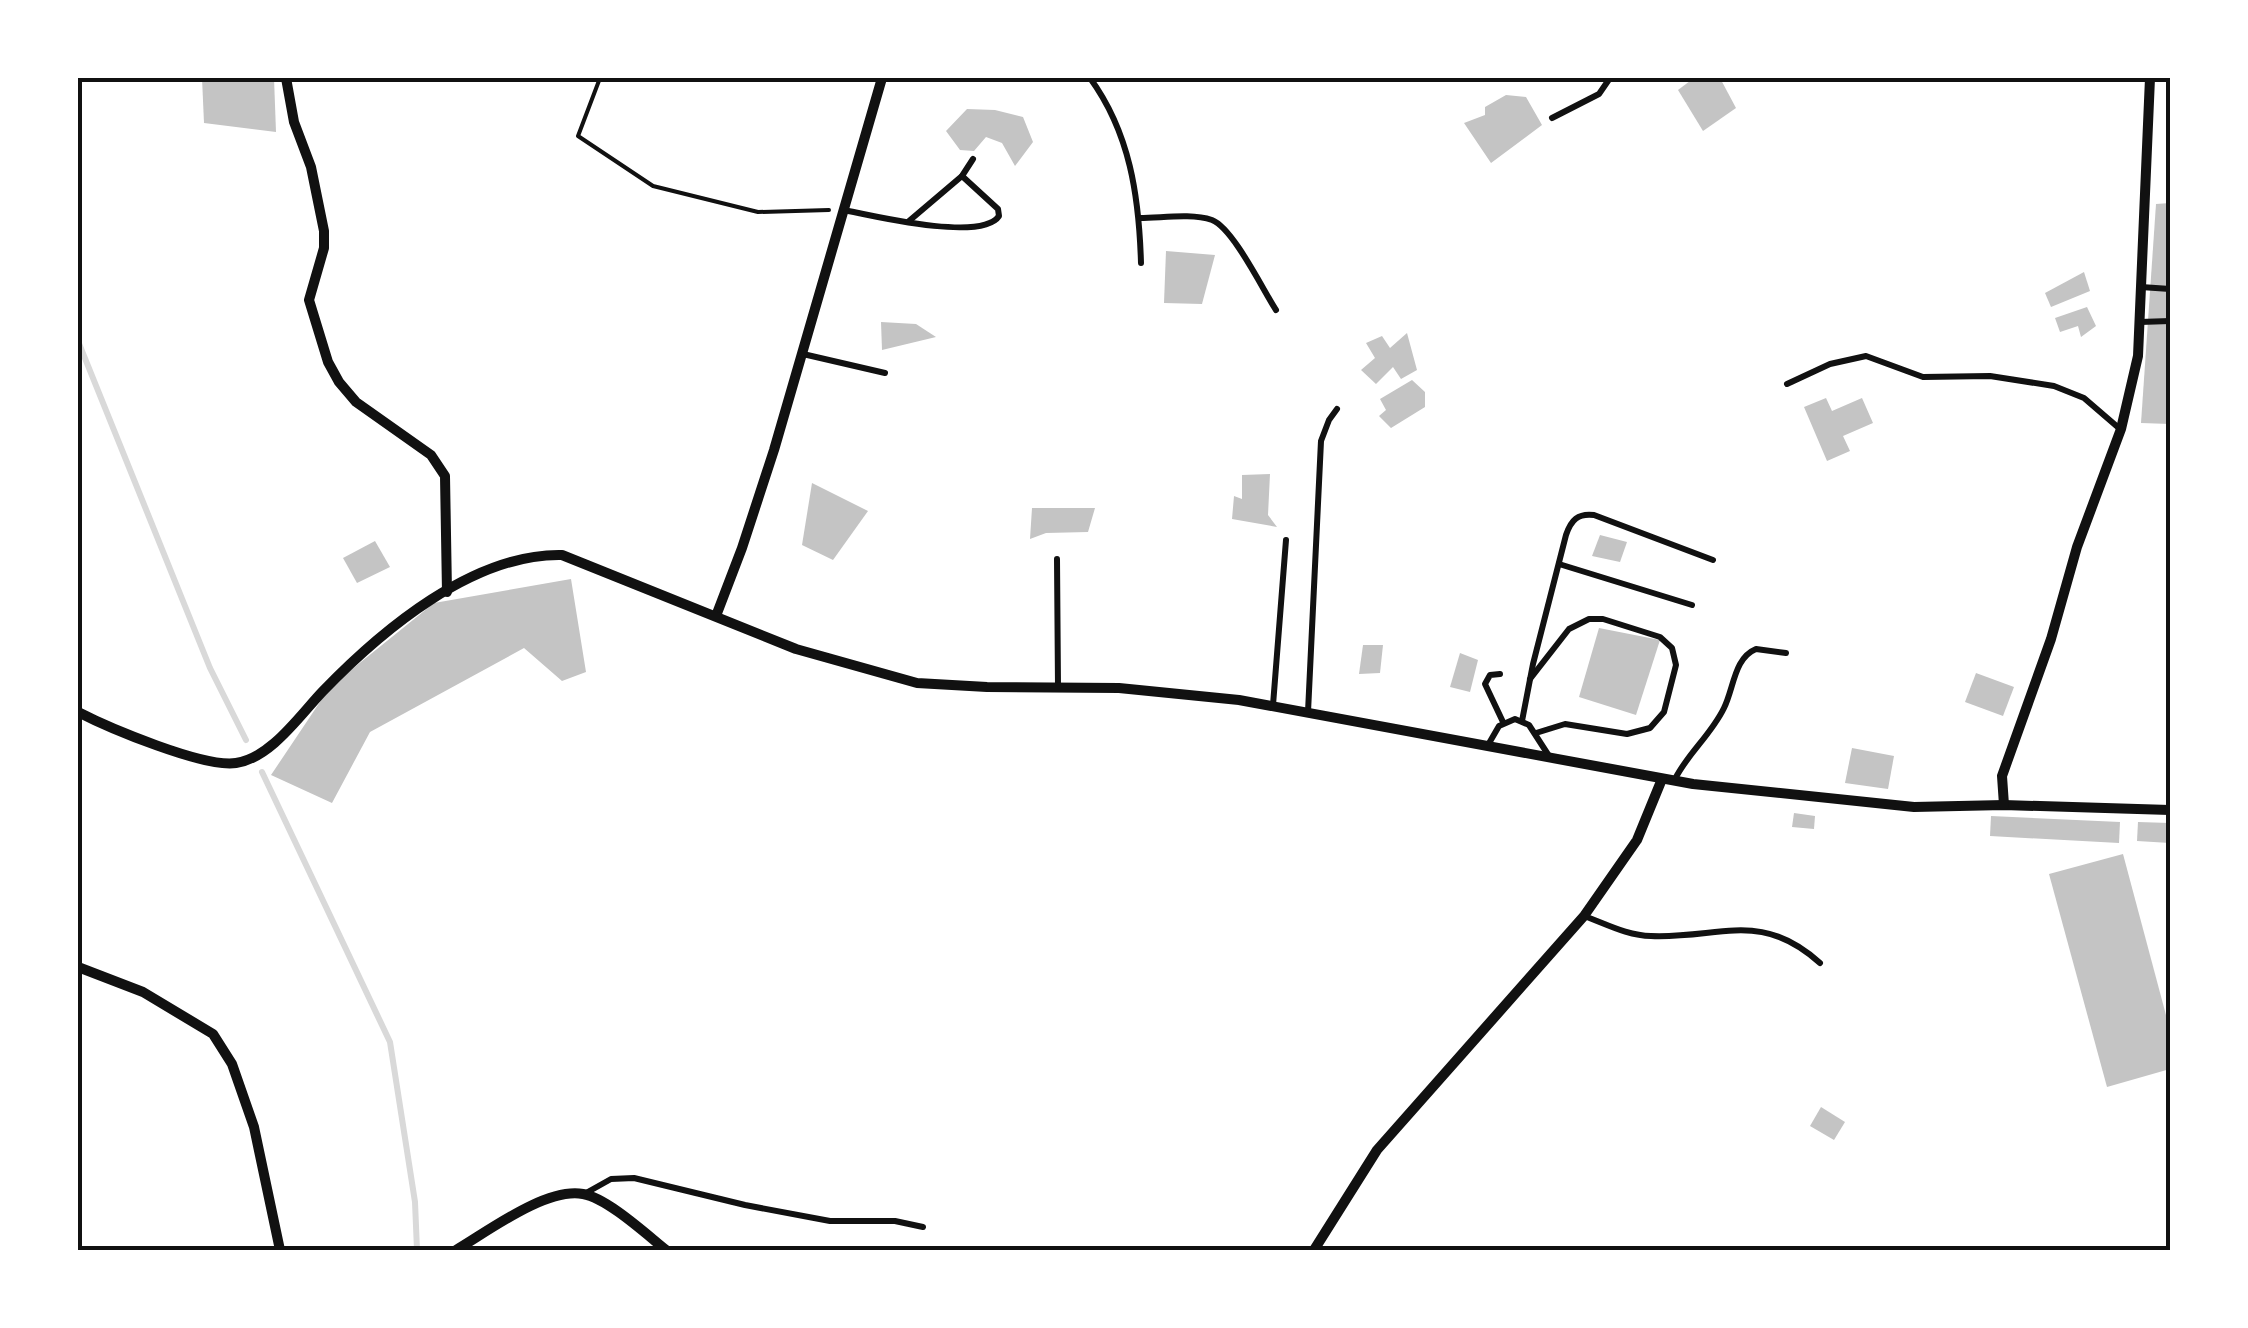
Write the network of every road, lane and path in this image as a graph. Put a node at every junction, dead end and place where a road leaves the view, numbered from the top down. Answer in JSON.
{"nodes":[{"id":1,"x":286,"y":78,"type":"edge"},
{"id":2,"x":600,"y":78,"type":"edge"},
{"id":3,"x":882,"y":78,"type":"edge"},
{"id":4,"x":1090,"y":78,"type":"edge"},
{"id":5,"x":1610,"y":78,"type":"edge"},
{"id":6,"x":2150,"y":78,"type":"edge"},
{"id":7,"x":1552,"y":118,"type":"dead end"},
{"id":8,"x":973,"y":159,"type":"dead end"},
{"id":9,"x":962,"y":176,"type":"junction"},
{"id":10,"x":844,"y":210,"type":"junction"},
{"id":11,"x":1140,"y":218,"type":"junction"},
{"id":12,"x":908,"y":222,"type":"junction"},
{"id":13,"x":1141,"y":263,"type":"dead end"},
{"id":14,"x":2140,"y":287,"type":"junction"},
{"id":15,"x":2170,"y":290,"type":"edge"},
{"id":16,"x":1276,"y":310,"type":"dead end"},
{"id":17,"x":2139,"y":322,"type":"junction"},
{"id":18,"x":2170,"y":322,"type":"edge"},
{"id":19,"x":802,"y":354,"type":"junction"},
{"id":20,"x":884,"y":373,"type":"dead end"},
{"id":21,"x":1787,"y":384,"type":"dead end"},
{"id":22,"x":1337,"y":410,"type":"dead end"},
{"id":23,"x":2121,"y":429,"type":"junction"},
{"id":24,"x":1286,"y":540,"type":"dead end"},
{"id":25,"x":1057,"y":558,"type":"dead end"},
{"id":26,"x":1713,"y":560,"type":"dead end"},
{"id":27,"x":1558,"y":564,"type":"junction"},
{"id":28,"x":447,"y":592,"type":"junction"},
{"id":29,"x":1692,"y":604,"type":"dead end"},
{"id":30,"x":716,"y":616,"type":"junction"},
{"id":31,"x":1786,"y":653,"type":"dead end"},
{"id":32,"x":1500,"y":674,"type":"dead end"},
{"id":33,"x":1530,"y":679,"type":"junction"},
{"id":34,"x":1058,"y":687,"type":"junction"},
{"id":35,"x":1273,"y":707,"type":"junction"},
{"id":36,"x":78,"y":712,"type":"edge"},
{"id":37,"x":1308,"y":713,"type":"junction"},
{"id":38,"x":1522,"y":721,"type":"junction"},
{"id":39,"x":1503,"y":722,"type":"junction"},
{"id":40,"x":1536,"y":733,"type":"junction"},
{"id":41,"x":1487,"y":746,"type":"junction"},
{"id":42,"x":1550,"y":759,"type":"junction"},
{"id":43,"x":1668,"y":780,"type":"junction"},
{"id":44,"x":2004,"y":805,"type":"junction"},
{"id":45,"x":2170,"y":810,"type":"edge"},
{"id":46,"x":1584,"y":916,"type":"junction"},
{"id":47,"x":1820,"y":962,"type":"dead end"},
{"id":48,"x":78,"y":967,"type":"edge"},
{"id":49,"x":585,"y":1194,"type":"junction"},
{"id":50,"x":923,"y":1227,"type":"dead end"},
{"id":51,"x":280,"y":1250,"type":"edge"},
{"id":52,"x":456,"y":1250,"type":"edge"},
{"id":53,"x":666,"y":1250,"type":"edge"},
{"id":54,"x":1314,"y":1250,"type":"edge"}],
"edges":[{"from":1,"to":28,"type":"street"},
{"from":2,"to":10,"type":"path"},
{"from":3,"to":10,"type":"street"},
{"from":4,"to":11,"type":"lane"},
{"from":5,"to":7,"type":"lane"},
{"from":6,"to":14,"type":"street"},
{"from":8,"to":9,"type":"lane"},
{"from":9,"to":12,"type":"lane"},
{"from":9,"to":12,"type":"lane"},
{"from":10,"to":12,"type":"lane"},
{"from":10,"to":19,"type":"street"},
{"from":11,"to":13,"type":"lane"},
{"from":11,"to":16,"type":"lane"},
{"from":14,"to":15,"type":"lane"},
{"from":14,"to":17,"type":"street"},
{"from":17,"to":18,"type":"lane"},
{"from":17,"to":23,"type":"street"},
{"from":19,"to":20,"type":"lane"},
{"from":19,"to":30,"type":"street"},
{"from":21,"to":23,"type":"lane"},
{"from":22,"to":37,"type":"lane"},
{"from":23,"to":44,"type":"street"},
{"from":24,"to":35,"type":"lane"},
{"from":25,"to":34,"type":"lane"},
{"from":26,"to":27,"type":"lane"},
{"from":27,"to":29,"type":"lane"},
{"from":27,"to":33,"type":"lane"},
{"from":28,"to":30,"type":"street"},
{"from":28,"to":36,"type":"street"},
{"from":30,"to":34,"type":"street"},
{"from":31,"to":43,"type":"lane"},
{"from":32,"to":39,"type":"lane"},
{"from":33,"to":38,"type":"lane"},
{"from":33,"to":40,"type":"lane"},
{"from":34,"to":35,"type":"street"},
{"from":35,"to":37,"type":"street"},
{"from":37,"to":41,"type":"street"},
{"from":38,"to":39,"type":"lane"},
{"from":38,"to":40,"type":"lane"},
{"from":39,"to":41,"type":"lane"},
{"from":40,"to":42,"type":"lane"},
{"from":41,"to":42,"type":"street"},
{"from":42,"to":43,"type":"street"},
{"from":43,"to":44,"type":"street"},
{"from":43,"to":46,"type":"street"},
{"from":44,"to":45,"type":"street"},
{"from":46,"to":47,"type":"lane"},
{"from":46,"to":54,"type":"street"},
{"from":48,"to":51,"type":"street"},
{"from":49,"to":50,"type":"lane"},
{"from":49,"to":52,"type":"street"},
{"from":49,"to":53,"type":"street"}]}
